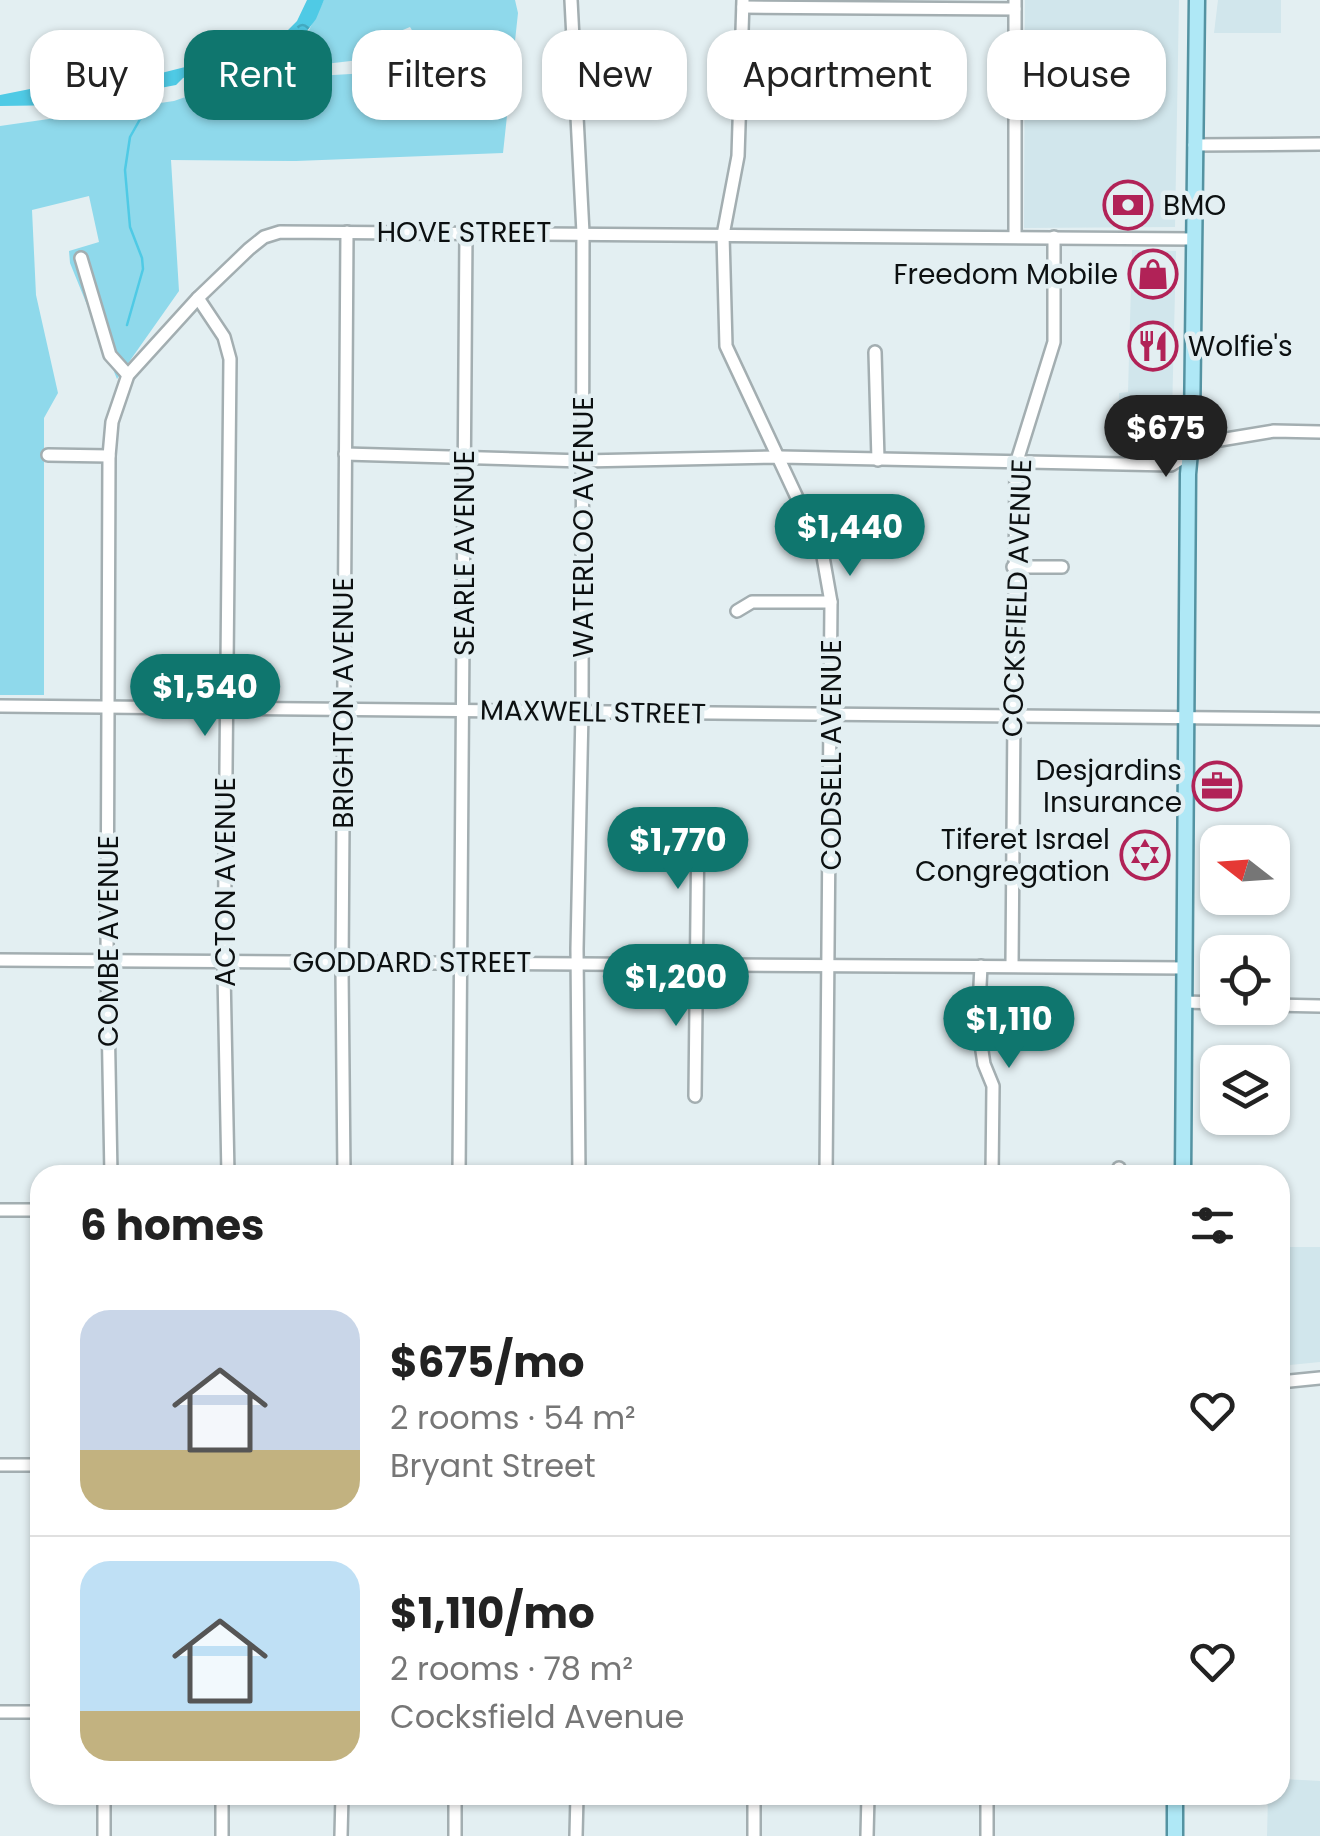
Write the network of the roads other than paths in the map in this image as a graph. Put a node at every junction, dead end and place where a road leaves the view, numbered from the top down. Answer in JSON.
{"nodes":[{"id":1,"x":571,"y":0,"type":"edge"},
{"id":2,"x":1197,"y":0,"type":"edge"},
{"id":3,"x":743,"y":3,"type":"edge"},
{"id":4,"x":1015,"y":4,"type":"edge"},
{"id":5,"x":1194,"y":144,"type":"junction"},
{"id":6,"x":1320,"y":144,"type":"edge"},
{"id":7,"x":347,"y":232,"type":"junction"},
{"id":8,"x":466,"y":232,"type":"junction"},
{"id":9,"x":583,"y":233,"type":"junction"},
{"id":10,"x":723,"y":235,"type":"junction"},
{"id":11,"x":1015,"y":236,"type":"junction"},
{"id":12,"x":1054,"y":237,"type":"junction"},
{"id":13,"x":1193,"y":239,"type":"junction"},
{"id":14,"x":81,"y":258,"type":"dead end"},
{"id":15,"x":198,"y":298,"type":"junction"},
{"id":16,"x":875,"y":352,"type":"dead end"},
{"id":17,"x":128,"y":376,"type":"junction"},
{"id":18,"x":1320,"y":432,"type":"edge"},
{"id":19,"x":1190,"y":453,"type":"junction"},
{"id":20,"x":345,"y":454,"type":"junction"},
{"id":21,"x":48,"y":455,"type":"dead end"},
{"id":22,"x":109,"y":456,"type":"junction"},
{"id":23,"x":464,"y":457,"type":"junction"},
{"id":24,"x":780,"y":458,"type":"junction"},
{"id":25,"x":878,"y":460,"type":"junction"},
{"id":26,"x":584,"y":461,"type":"junction"},
{"id":27,"x":1016,"y":464,"type":"junction"},
{"id":28,"x":1062,"y":567,"type":"dead end"},
{"id":29,"x":1013,"y":568,"type":"junction"},
{"id":30,"x":832,"y":602,"type":"junction"},
{"id":31,"x":737,"y":611,"type":"dead end"},
{"id":32,"x":0,"y":706,"type":"edge"},
{"id":33,"x":108,"y":706,"type":"junction"},
{"id":34,"x":226,"y":708,"type":"junction"},
{"id":35,"x":343,"y":710,"type":"junction"},
{"id":36,"x":462,"y":710,"type":"junction"},
{"id":37,"x":582,"y":712,"type":"junction"},
{"id":38,"x":1012,"y":714,"type":"junction"},
{"id":39,"x":831,"y":715,"type":"junction"},
{"id":40,"x":1186,"y":718,"type":"junction"},
{"id":41,"x":1320,"y":719,"type":"edge"},
{"id":42,"x":698,"y":822,"type":"dead end"},
{"id":43,"x":0,"y":960,"type":"edge"},
{"id":44,"x":107,"y":960,"type":"junction"},
{"id":45,"x":224,"y":960,"type":"junction"},
{"id":46,"x":342,"y":961,"type":"junction"},
{"id":47,"x":461,"y":962,"type":"junction"},
{"id":48,"x":578,"y":963,"type":"junction"},
{"id":49,"x":698,"y":963,"type":"junction"},
{"id":50,"x":1012,"y":965,"type":"junction"},
{"id":51,"x":830,"y":966,"type":"junction"},
{"id":52,"x":981,"y":966,"type":"junction"},
{"id":53,"x":1185,"y":968,"type":"junction"},
{"id":54,"x":1184,"y":1002,"type":"junction"},
{"id":55,"x":1200,"y":1002,"type":"edge"},
{"id":56,"x":1290,"y":1005,"type":"edge"},
{"id":57,"x":1320,"y":1006,"type":"edge"},
{"id":58,"x":696,"y":1096,"type":"dead end"},
{"id":59,"x":110,"y":1165,"type":"edge"},
{"id":60,"x":228,"y":1165,"type":"edge"},
{"id":61,"x":344,"y":1165,"type":"edge"},
{"id":62,"x":460,"y":1165,"type":"edge"},
{"id":63,"x":579,"y":1165,"type":"edge"},
{"id":64,"x":826,"y":1165,"type":"edge"},
{"id":65,"x":992,"y":1165,"type":"edge"},
{"id":66,"x":1183,"y":1165,"type":"edge"},
{"id":67,"x":0,"y":1210,"type":"edge"},
{"id":68,"x":30,"y":1210,"type":"edge"},
{"id":69,"x":1320,"y":1378,"type":"edge"},
{"id":70,"x":1290,"y":1381,"type":"edge"},
{"id":71,"x":0,"y":1465,"type":"edge"},
{"id":72,"x":30,"y":1465,"type":"edge"},
{"id":73,"x":0,"y":1712,"type":"edge"},
{"id":74,"x":30,"y":1712,"type":"edge"},
{"id":75,"x":104,"y":1805,"type":"edge"},
{"id":76,"x":222,"y":1805,"type":"edge"},
{"id":77,"x":342,"y":1805,"type":"edge"},
{"id":78,"x":455,"y":1805,"type":"edge"},
{"id":79,"x":577,"y":1805,"type":"edge"},
{"id":80,"x":754,"y":1805,"type":"edge"},
{"id":81,"x":868,"y":1805,"type":"edge"},
{"id":82,"x":987,"y":1805,"type":"edge"},
{"id":83,"x":1175,"y":1805,"type":"edge"},
{"id":84,"x":104,"y":1836,"type":"edge"},
{"id":85,"x":222,"y":1836,"type":"edge"},
{"id":86,"x":341,"y":1836,"type":"edge"},
{"id":87,"x":455,"y":1836,"type":"edge"},
{"id":88,"x":576,"y":1836,"type":"edge"},
{"id":89,"x":754,"y":1836,"type":"edge"},
{"id":90,"x":868,"y":1836,"type":"edge"},
{"id":91,"x":986,"y":1836,"type":"edge"},
{"id":92,"x":1175,"y":1836,"type":"edge"}],
"edges":[{"from":1,"to":9,"type":"street","name":"WATERLOO AVENUE"},
{"from":2,"to":5,"type":"main road"},
{"from":3,"to":4,"type":"street"},
{"from":3,"to":10,"type":"street","name":"CODSELL AVENUE"},
{"from":4,"to":11,"type":"street"},
{"from":5,"to":6,"type":"street"},
{"from":5,"to":13,"type":"main road"},
{"from":7,"to":8,"type":"street","name":"HOVE STREET"},
{"from":7,"to":15,"type":"street","name":"HOVE STREET"},
{"from":7,"to":20,"type":"street","name":"BRIGHTON AVENUE"},
{"from":8,"to":9,"type":"street","name":"HOVE STREET"},
{"from":8,"to":23,"type":"street","name":"SEARLE AVENUE"},
{"from":9,"to":10,"type":"street","name":"HOVE STREET"},
{"from":9,"to":26,"type":"street","name":"WATERLOO AVENUE"},
{"from":10,"to":11,"type":"street","name":"HOVE STREET"},
{"from":10,"to":24,"type":"street","name":"CODSELL AVENUE"},
{"from":11,"to":12,"type":"street","name":"HOVE STREET"},
{"from":12,"to":13,"type":"street","name":"HOVE STREET"},
{"from":12,"to":27,"type":"street","name":"COCKSFIELD AVENUE"},
{"from":13,"to":19,"type":"main road"},
{"from":14,"to":17,"type":"street"},
{"from":15,"to":17,"type":"street","name":"HOVE STREET"},
{"from":15,"to":34,"type":"street","name":"ACTON AVENUE"},
{"from":16,"to":25,"type":"street"},
{"from":17,"to":22,"type":"street","name":"HOVE STREET"},
{"from":18,"to":19,"type":"street"},
{"from":19,"to":27,"type":"street"},
{"from":19,"to":40,"type":"main road"},
{"from":20,"to":23,"type":"street"},
{"from":20,"to":35,"type":"street","name":"BRIGHTON AVENUE"},
{"from":21,"to":22,"type":"street"},
{"from":22,"to":33,"type":"street","name":"HOVE STREET"},
{"from":23,"to":26,"type":"street"},
{"from":23,"to":36,"type":"street","name":"SEARLE AVENUE"},
{"from":24,"to":25,"type":"street"},
{"from":24,"to":26,"type":"street"},
{"from":24,"to":30,"type":"street","name":"CODSELL AVENUE"},
{"from":25,"to":27,"type":"street"},
{"from":26,"to":37,"type":"street","name":"WATERLOO AVENUE"},
{"from":27,"to":29,"type":"street","name":"COCKSFIELD AVENUE"},
{"from":28,"to":29,"type":"street"},
{"from":29,"to":38,"type":"street","name":"COCKSFIELD AVENUE"},
{"from":30,"to":31,"type":"street"},
{"from":30,"to":39,"type":"street","name":"CODSELL AVENUE"},
{"from":32,"to":33,"type":"street","name":"MAXWELL STREET"},
{"from":33,"to":34,"type":"street","name":"MAXWELL STREET"},
{"from":33,"to":44,"type":"street","name":"COMBE AVENUE"},
{"from":34,"to":35,"type":"street","name":"MAXWELL STREET"},
{"from":34,"to":45,"type":"street","name":"ACTON AVENUE"},
{"from":35,"to":36,"type":"street","name":"MAXWELL STREET"},
{"from":35,"to":46,"type":"street","name":"BRIGHTON AVENUE"},
{"from":36,"to":37,"type":"street","name":"MAXWELL STREET"},
{"from":36,"to":47,"type":"street","name":"SEARLE AVENUE"},
{"from":37,"to":39,"type":"street","name":"MAXWELL STREET"},
{"from":37,"to":48,"type":"street","name":"WATERLOO AVENUE"},
{"from":38,"to":39,"type":"street","name":"MAXWELL STREET"},
{"from":38,"to":40,"type":"street","name":"MAXWELL STREET"},
{"from":38,"to":50,"type":"street","name":"COCKSFIELD AVENUE"},
{"from":39,"to":51,"type":"street","name":"CODSELL AVENUE"},
{"from":40,"to":41,"type":"street","name":"MAXWELL STREET"},
{"from":40,"to":53,"type":"main road"},
{"from":42,"to":49,"type":"street"},
{"from":43,"to":44,"type":"street","name":"GODDARD STREET"},
{"from":44,"to":45,"type":"street","name":"GODDARD STREET"},
{"from":44,"to":59,"type":"street","name":"COMBE AVENUE"},
{"from":45,"to":46,"type":"street","name":"GODDARD STREET"},
{"from":45,"to":60,"type":"street","name":"ACTON AVENUE"},
{"from":46,"to":47,"type":"street","name":"GODDARD STREET"},
{"from":46,"to":61,"type":"street","name":"BRIGHTON AVENUE"},
{"from":47,"to":48,"type":"street","name":"GODDARD STREET"},
{"from":47,"to":62,"type":"street","name":"SEARLE AVENUE"},
{"from":48,"to":49,"type":"street","name":"GODDARD STREET"},
{"from":48,"to":63,"type":"street","name":"WATERLOO AVENUE"},
{"from":49,"to":51,"type":"street","name":"GODDARD STREET"},
{"from":49,"to":58,"type":"street"},
{"from":50,"to":52,"type":"street","name":"GODDARD STREET"},
{"from":50,"to":53,"type":"street","name":"GODDARD STREET"},
{"from":51,"to":52,"type":"street","name":"GODDARD STREET"},
{"from":51,"to":64,"type":"street","name":"CODSELL AVENUE"},
{"from":52,"to":65,"type":"street"},
{"from":53,"to":54,"type":"main road"},
{"from":54,"to":55,"type":"street"},
{"from":54,"to":66,"type":"main road"},
{"from":56,"to":57,"type":"street"},
{"from":67,"to":68,"type":"street"},
{"from":69,"to":70,"type":"street"},
{"from":71,"to":72,"type":"street"},
{"from":73,"to":74,"type":"street"},
{"from":75,"to":84,"type":"street"},
{"from":76,"to":85,"type":"street"},
{"from":77,"to":86,"type":"street"},
{"from":78,"to":87,"type":"street"},
{"from":79,"to":88,"type":"street"},
{"from":80,"to":89,"type":"street"},
{"from":81,"to":90,"type":"street"},
{"from":82,"to":91,"type":"street"},
{"from":83,"to":92,"type":"main road"}]}
